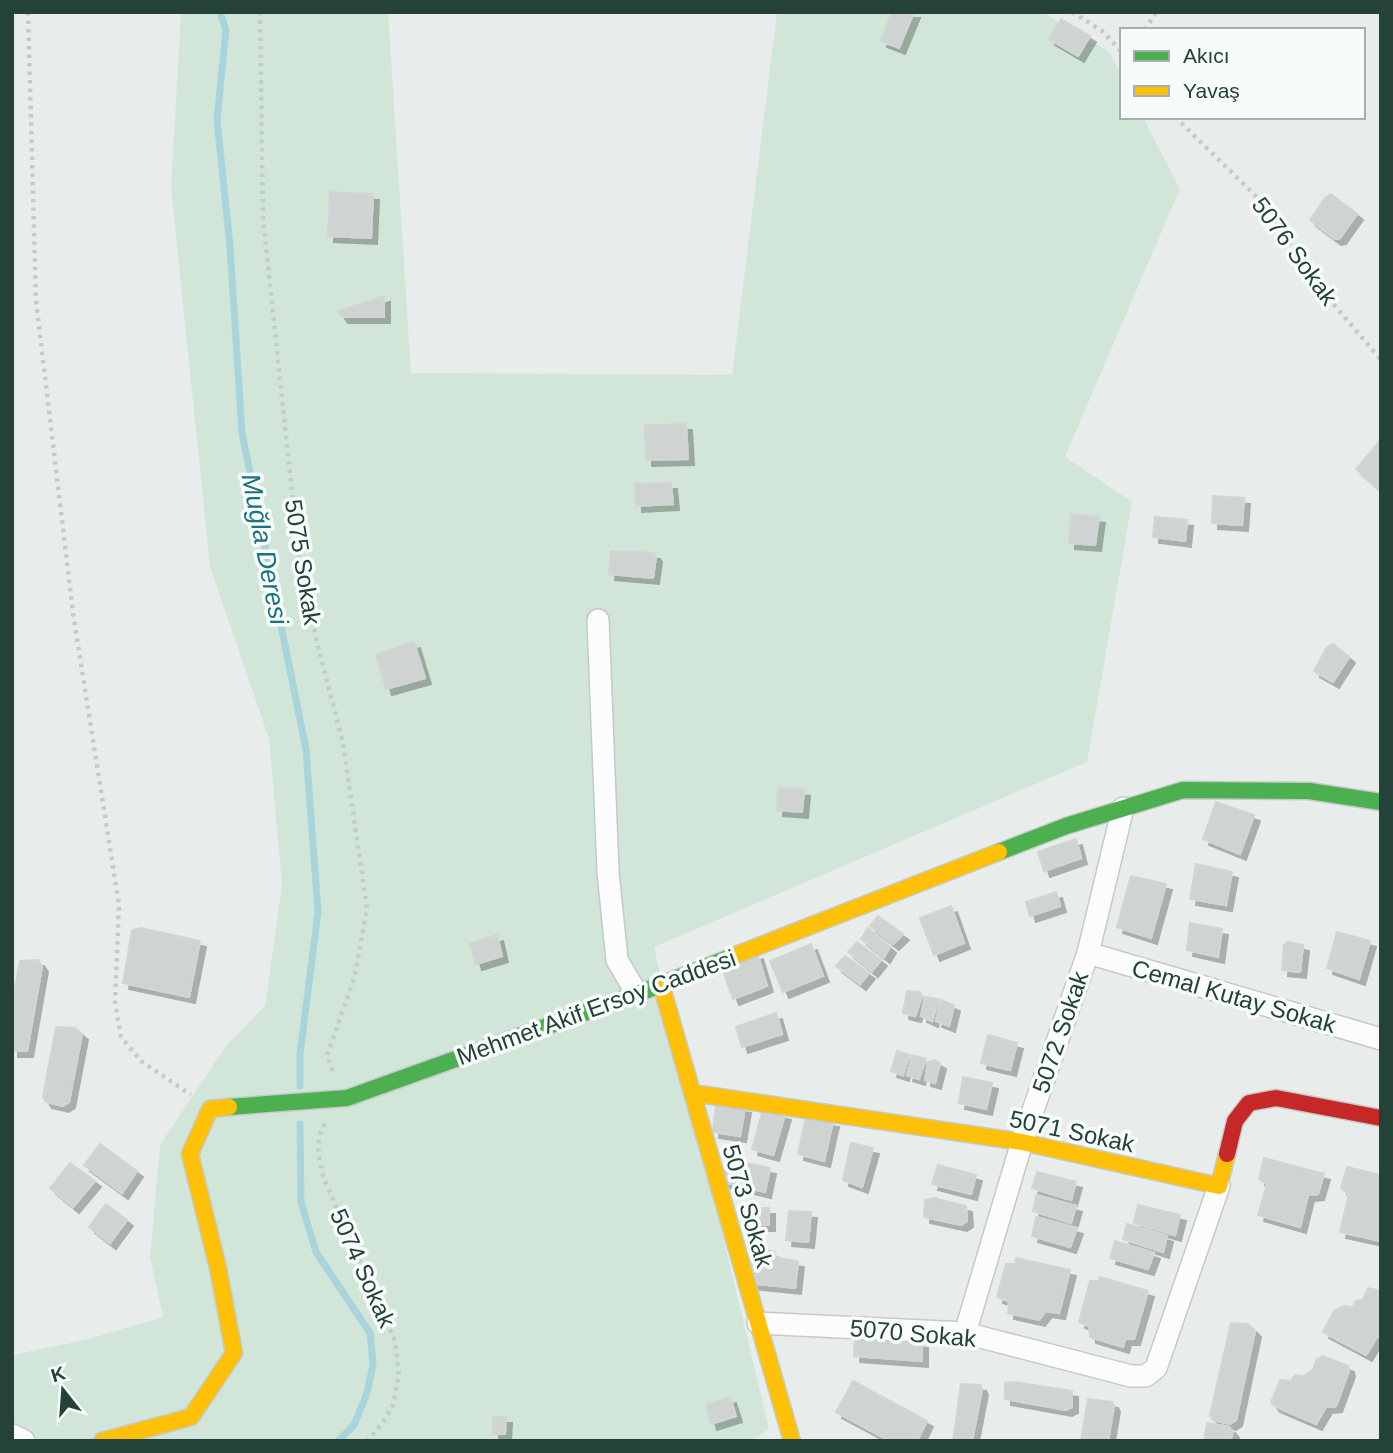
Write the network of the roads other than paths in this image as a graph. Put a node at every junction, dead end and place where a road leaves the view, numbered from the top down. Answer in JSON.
{"nodes":[{"id":1,"x":598,"y":620,"type":"dead end"},
{"id":2,"x":1381,"y":802,"type":"edge"},
{"id":3,"x":1123,"y":808,"type":"junction"},
{"id":4,"x":1088,"y":953,"type":"junction"},
{"id":5,"x":661,"y":984,"type":"junction"},
{"id":6,"x":637,"y":993,"type":"junction"},
{"id":7,"x":1381,"y":1039,"type":"edge"},
{"id":8,"x":692,"y":1093,"type":"junction"},
{"id":9,"x":1381,"y":1118,"type":"edge"},
{"id":10,"x":1022,"y":1142,"type":"junction"},
{"id":11,"x":1219,"y":1186,"type":"junction"},
{"id":12,"x":758,"y":1323,"type":"junction"},
{"id":13,"x":965,"y":1334,"type":"junction"},
{"id":14,"x":12,"y":1435,"type":"edge"},
{"id":15,"x":24,"y":1441,"type":"edge"},
{"id":16,"x":102,"y":1441,"type":"edge"},
{"id":17,"x":792,"y":1441,"type":"edge"}],
"edges":[{"from":1,"to":6,"type":"street"},
{"from":2,"to":3,"type":"street","name":"Mehmet Akif Ersoy Caddesi"},
{"from":3,"to":4,"type":"street","name":"5072 Sokak"},
{"from":3,"to":5,"type":"street","name":"Mehmet Akif Ersoy Caddesi"},
{"from":4,"to":7,"type":"street","name":"Cemal Kutay Sokak"},
{"from":4,"to":10,"type":"street","name":"5072 Sokak"},
{"from":5,"to":6,"type":"street","name":"Mehmet Akif Ersoy Caddesi"},
{"from":5,"to":8,"type":"street","name":"5073 Sokak"},
{"from":6,"to":16,"type":"street","name":"Mehmet Akif Ersoy Caddesi"},
{"from":8,"to":10,"type":"street","name":"5071 Sokak"},
{"from":8,"to":12,"type":"street","name":"5073 Sokak"},
{"from":9,"to":11,"type":"street"},
{"from":10,"to":11,"type":"street","name":"5071 Sokak"},
{"from":10,"to":13,"type":"street","name":"5072 Sokak"},
{"from":11,"to":13,"type":"street","name":"5070 Sokak"},
{"from":12,"to":13,"type":"street","name":"5070 Sokak"},
{"from":12,"to":17,"type":"street","name":"5073 Sokak"},
{"from":14,"to":15,"type":"street"}]}
